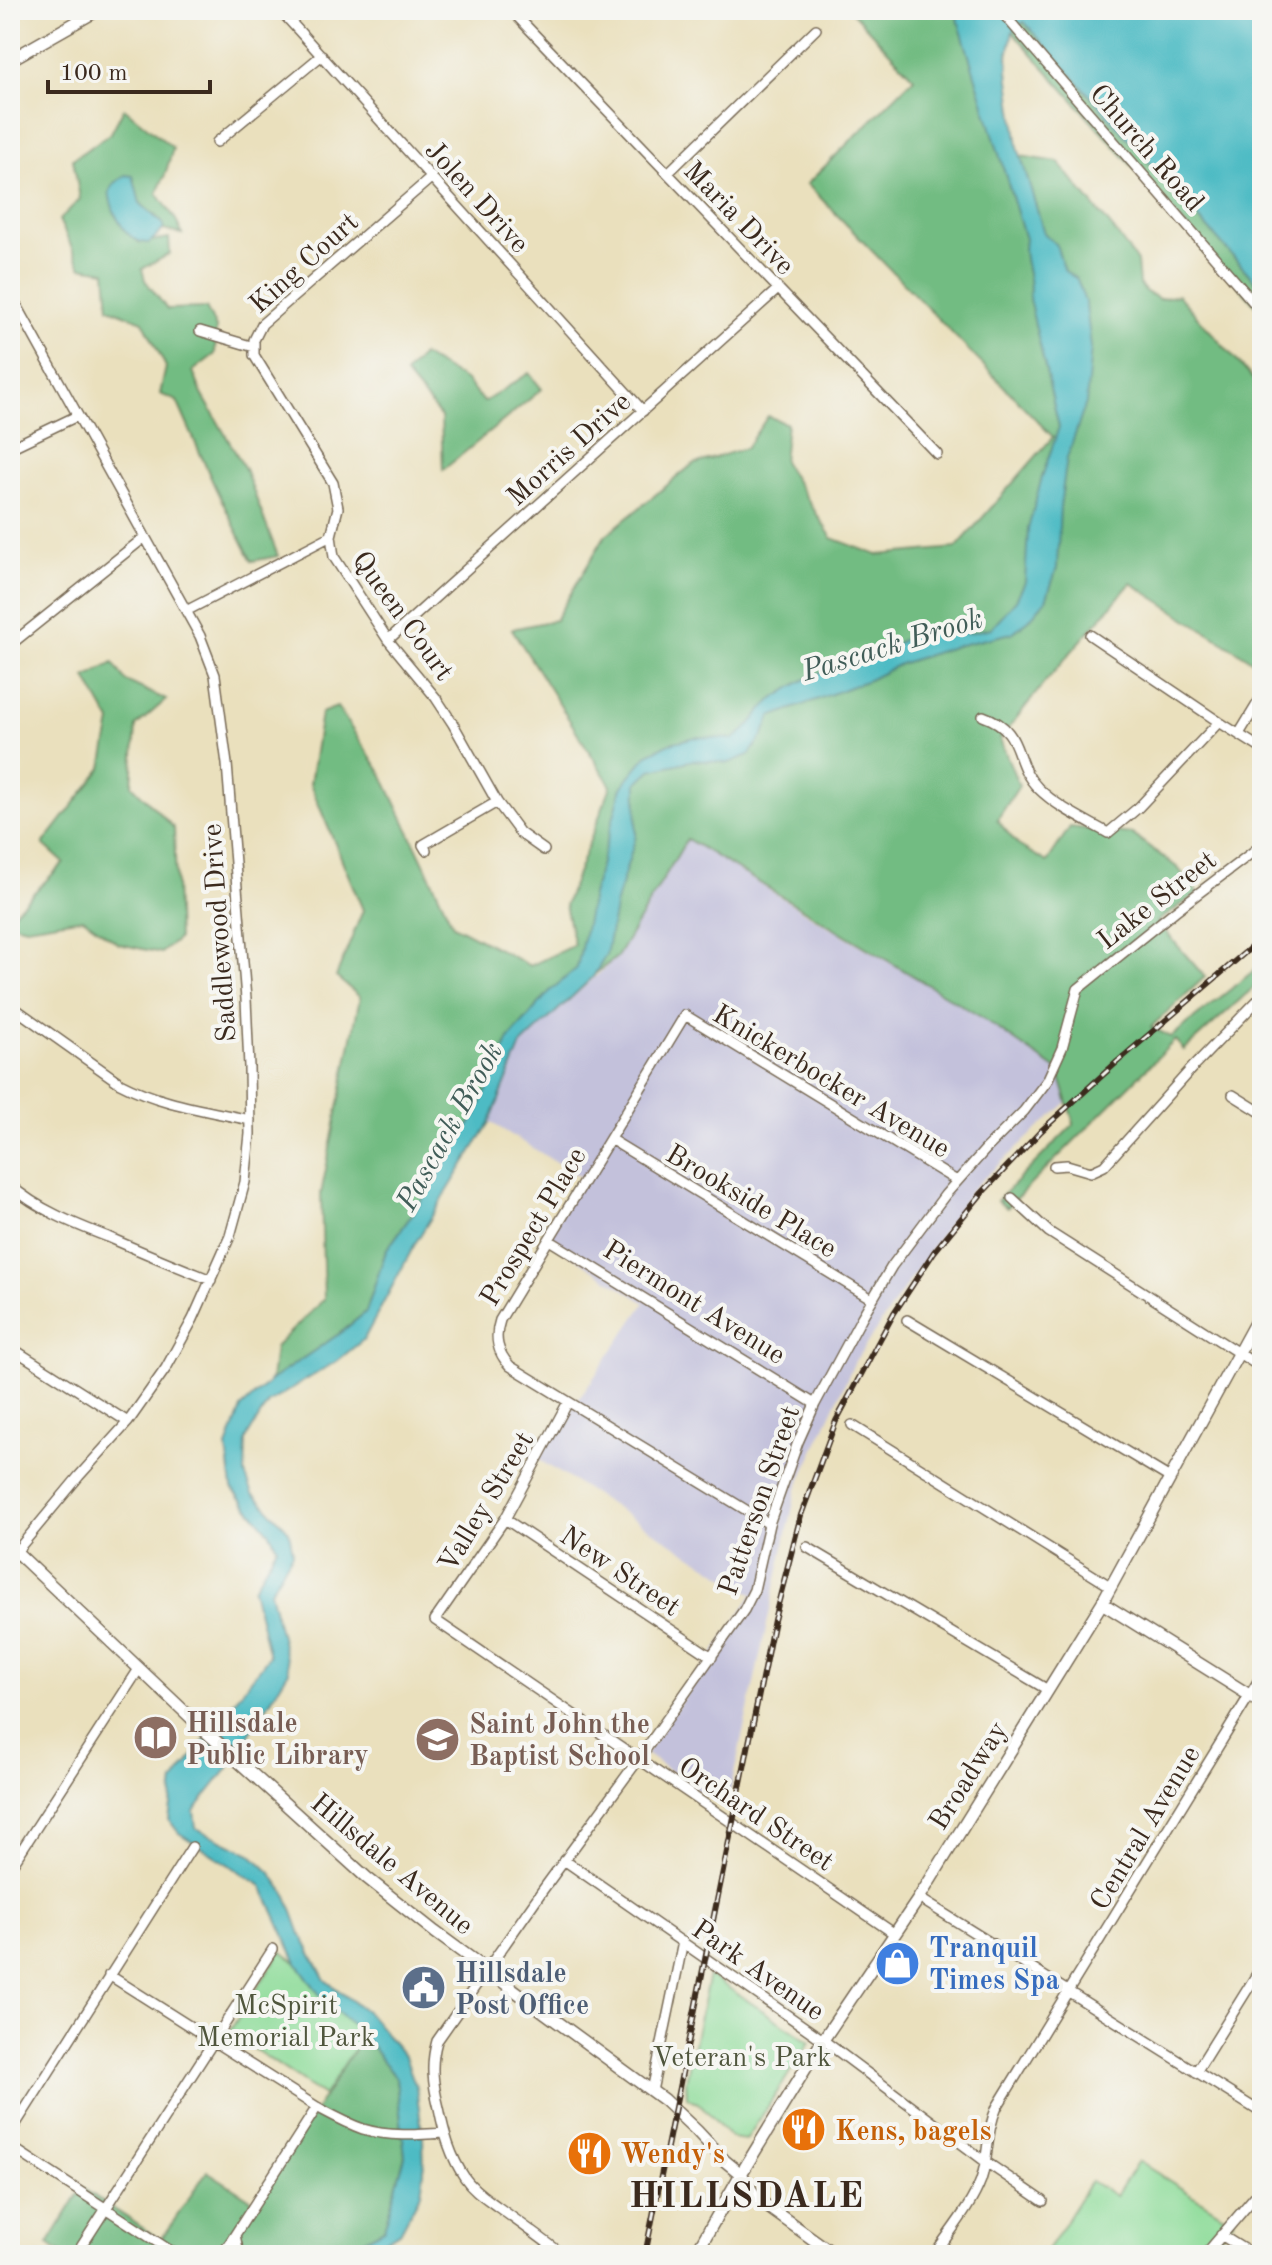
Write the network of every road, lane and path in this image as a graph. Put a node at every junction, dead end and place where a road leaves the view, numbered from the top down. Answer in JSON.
{"nodes":[{"id":1,"x":98,"y":10,"type":"edge"},
{"id":2,"x":280,"y":10,"type":"edge"},
{"id":3,"x":511,"y":10,"type":"edge"},
{"id":4,"x":1000,"y":10,"type":"edge"},
{"id":5,"x":816,"y":29,"type":"dead end"},
{"id":6,"x":322,"y":55,"type":"junction"},
{"id":7,"x":10,"y":60,"type":"edge"},
{"id":8,"x":217,"y":142,"type":"dead end"},
{"id":9,"x":668,"y":173,"type":"junction"},
{"id":10,"x":432,"y":177,"type":"junction"},
{"id":11,"x":778,"y":289,"type":"junction"},
{"id":12,"x":10,"y":293,"type":"edge"},
{"id":13,"x":1262,"y":312,"type":"edge"},
{"id":14,"x":200,"y":331,"type":"dead end"},
{"id":15,"x":254,"y":347,"type":"junction"},
{"id":16,"x":643,"y":411,"type":"junction"},
{"id":17,"x":77,"y":416,"type":"junction"},
{"id":18,"x":10,"y":448,"type":"edge"},
{"id":19,"x":937,"y":454,"type":"dead end"},
{"id":20,"x":331,"y":536,"type":"junction"},
{"id":21,"x":145,"y":537,"type":"junction"},
{"id":22,"x":186,"y":611,"type":"junction"},
{"id":23,"x":1090,"y":635,"type":"dead end"},
{"id":24,"x":388,"y":640,"type":"junction"},
{"id":25,"x":10,"y":645,"type":"edge"},
{"id":26,"x":1262,"y":696,"type":"edge"},
{"id":27,"x":983,"y":716,"type":"dead end"},
{"id":28,"x":1219,"y":722,"type":"junction"},
{"id":29,"x":1239,"y":734,"type":"junction"},
{"id":30,"x":1262,"y":749,"type":"edge"},
{"id":31,"x":497,"y":802,"type":"junction"},
{"id":32,"x":1262,"y":845,"type":"edge"},
{"id":33,"x":426,"y":850,"type":"dead end"},
{"id":34,"x":544,"y":850,"type":"dead end"},
{"id":35,"x":1078,"y":989,"type":"joint"},
{"id":36,"x":1262,"y":996,"type":"edge"},
{"id":37,"x":10,"y":1005,"type":"edge"},
{"id":38,"x":685,"y":1015,"type":"joint"},
{"id":39,"x":1233,"y":1095,"type":"dead end"},
{"id":40,"x":1262,"y":1113,"type":"edge"},
{"id":41,"x":250,"y":1120,"type":"junction"},
{"id":42,"x":610,"y":1139,"type":"junction"},
{"id":43,"x":1054,"y":1166,"type":"dead end"},
{"id":44,"x":957,"y":1181,"type":"junction"},
{"id":45,"x":10,"y":1185,"type":"edge"},
{"id":46,"x":1012,"y":1198,"type":"dead end"},
{"id":47,"x":549,"y":1240,"type":"junction"},
{"id":48,"x":211,"y":1280,"type":"junction"},
{"id":49,"x":872,"y":1299,"type":"junction"},
{"id":50,"x":1262,"y":1310,"type":"edge"},
{"id":51,"x":907,"y":1320,"type":"dead end"},
{"id":52,"x":10,"y":1347,"type":"edge"},
{"id":53,"x":1239,"y":1354,"type":"junction"},
{"id":54,"x":1262,"y":1368,"type":"edge"},
{"id":55,"x":568,"y":1402,"type":"junction"},
{"id":56,"x":815,"y":1404,"type":"junction"},
{"id":57,"x":128,"y":1422,"type":"junction"},
{"id":58,"x":852,"y":1425,"type":"dead end"},
{"id":59,"x":1170,"y":1478,"type":"junction"},
{"id":60,"x":505,"y":1519,"type":"junction"},
{"id":61,"x":769,"y":1524,"type":"junction"},
{"id":62,"x":807,"y":1547,"type":"dead end"},
{"id":63,"x":12,"y":1552,"type":"edge"},
{"id":64,"x":1110,"y":1586,"type":"junction"},
{"id":65,"x":1102,"y":1603,"type":"junction"},
{"id":66,"x":435,"y":1620,"type":"joint"},
{"id":67,"x":712,"y":1657,"type":"junction"},
{"id":68,"x":139,"y":1669,"type":"junction"},
{"id":69,"x":1262,"y":1675,"type":"edge"},
{"id":70,"x":1048,"y":1690,"type":"junction"},
{"id":71,"x":1249,"y":1695,"type":"junction"},
{"id":72,"x":1262,"y":1703,"type":"edge"},
{"id":73,"x":638,"y":1760,"type":"junction"},
{"id":74,"x":192,"y":1847,"type":"dead end"},
{"id":75,"x":564,"y":1860,"type":"junction"},
{"id":76,"x":12,"y":1862,"type":"edge"},
{"id":77,"x":919,"y":1898,"type":"junction"},
{"id":78,"x":895,"y":1934,"type":"junction"},
{"id":79,"x":683,"y":1942,"type":"junction"},
{"id":80,"x":273,"y":1949,"type":"dead end"},
{"id":81,"x":1262,"y":1966,"type":"edge"},
{"id":82,"x":487,"y":1971,"type":"junction"},
{"id":83,"x":109,"y":1975,"type":"junction"},
{"id":84,"x":1069,"y":1992,"type":"junction"},
{"id":85,"x":823,"y":2040,"type":"junction"},
{"id":86,"x":213,"y":2041,"type":"junction"},
{"id":87,"x":1196,"y":2072,"type":"junction"},
{"id":88,"x":652,"y":2091,"type":"junction"},
{"id":89,"x":317,"y":2107,"type":"junction"},
{"id":90,"x":1262,"y":2113,"type":"edge"},
{"id":91,"x":10,"y":2133,"type":"edge"},
{"id":92,"x":444,"y":2133,"type":"junction"},
{"id":93,"x":10,"y":2146,"type":"edge"},
{"id":94,"x":986,"y":2162,"type":"junction"},
{"id":95,"x":741,"y":2174,"type":"junction"},
{"id":96,"x":1262,"y":2188,"type":"edge"},
{"id":97,"x":1043,"y":2201,"type":"dead end"},
{"id":98,"x":106,"y":2209,"type":"junction"},
{"id":99,"x":235,"y":2235,"type":"junction"},
{"id":100,"x":1221,"y":2235,"type":"junction"},
{"id":101,"x":76,"y":2255,"type":"edge"},
{"id":102,"x":177,"y":2255,"type":"edge"},
{"id":103,"x":222,"y":2255,"type":"edge"},
{"id":104,"x":239,"y":2255,"type":"edge"},
{"id":105,"x":563,"y":2255,"type":"edge"},
{"id":106,"x":695,"y":2255,"type":"edge"},
{"id":107,"x":835,"y":2255,"type":"edge"},
{"id":108,"x":934,"y":2255,"type":"edge"},
{"id":109,"x":1205,"y":2255,"type":"edge"},
{"id":110,"x":1253,"y":2255,"type":"edge"}],
"edges":[{"from":1,"to":7,"type":"street"},
{"from":2,"to":6,"type":"street","name":"Jolen Drive"},
{"from":3,"to":9,"type":"street","name":"Maria Drive"},
{"from":4,"to":13,"type":"street","name":"Church Road"},
{"from":5,"to":9,"type":"street"},
{"from":6,"to":8,"type":"street"},
{"from":6,"to":10,"type":"street","name":"Jolen Drive"},
{"from":9,"to":11,"type":"street","name":"Maria Drive"},
{"from":10,"to":15,"type":"street","name":"King Court"},
{"from":10,"to":16,"type":"street","name":"Jolen Drive"},
{"from":11,"to":16,"type":"street","name":"Morris Drive"},
{"from":11,"to":19,"type":"street","name":"Maria Drive"},
{"from":12,"to":17,"type":"street","name":"Saddlewood Drive"},
{"from":14,"to":15,"type":"street","name":"King Court"},
{"from":15,"to":20,"type":"street","name":"Queen Court"},
{"from":16,"to":24,"type":"street","name":"Morris Drive"},
{"from":17,"to":18,"type":"street"},
{"from":17,"to":21,"type":"street","name":"Saddlewood Drive"},
{"from":20,"to":22,"type":"street"},
{"from":20,"to":24,"type":"street","name":"Queen Court"},
{"from":21,"to":22,"type":"street","name":"Saddlewood Drive"},
{"from":21,"to":25,"type":"street"},
{"from":22,"to":41,"type":"street","name":"Saddlewood Drive"},
{"from":23,"to":28,"type":"street"},
{"from":24,"to":31,"type":"street","name":"Queen Court"},
{"from":26,"to":29,"type":"street"},
{"from":27,"to":28,"type":"street"},
{"from":28,"to":29,"type":"street"},
{"from":29,"to":30,"type":"street"},
{"from":31,"to":33,"type":"street"},
{"from":31,"to":34,"type":"street","name":"Queen Court"},
{"from":32,"to":35,"type":"street","name":"Lake Street"},
{"from":35,"to":44,"type":"street","name":"Patterson Street"},
{"from":36,"to":43,"type":"street"},
{"from":37,"to":41,"type":"street"},
{"from":38,"to":42,"type":"street","name":"Prospect Place"},
{"from":38,"to":44,"type":"street","name":"Knickerbocker Avenue"},
{"from":39,"to":40,"type":"street"},
{"from":41,"to":48,"type":"street","name":"Saddlewood Drive"},
{"from":42,"to":47,"type":"street","name":"Prospect Place"},
{"from":42,"to":49,"type":"street","name":"Brookside Place"},
{"from":44,"to":49,"type":"street","name":"Patterson Street"},
{"from":45,"to":48,"type":"street"},
{"from":46,"to":53,"type":"street"},
{"from":47,"to":55,"type":"street","name":"Prospect Place"},
{"from":47,"to":56,"type":"street","name":"Piermont Avenue"},
{"from":48,"to":57,"type":"street","name":"Saddlewood Drive"},
{"from":49,"to":56,"type":"street","name":"Patterson Street"},
{"from":50,"to":53,"type":"street","name":"Broadway"},
{"from":51,"to":59,"type":"street"},
{"from":52,"to":57,"type":"street"},
{"from":53,"to":54,"type":"street"},
{"from":53,"to":59,"type":"street","name":"Broadway"},
{"from":55,"to":60,"type":"street","name":"Valley Street"},
{"from":55,"to":61,"type":"street","name":"Prospect Place"},
{"from":56,"to":61,"type":"street","name":"Patterson Street"},
{"from":57,"to":63,"type":"street","name":"Saddlewood Drive"},
{"from":58,"to":64,"type":"street"},
{"from":59,"to":64,"type":"street","name":"Broadway"},
{"from":60,"to":66,"type":"street","name":"Valley Street"},
{"from":60,"to":67,"type":"street","name":"New Street"},
{"from":61,"to":67,"type":"street","name":"Patterson Street"},
{"from":62,"to":70,"type":"street"},
{"from":63,"to":68,"type":"street","name":"Hillsdale Avenue"},
{"from":64,"to":65,"type":"street","name":"Broadway"},
{"from":65,"to":70,"type":"street","name":"Broadway"},
{"from":65,"to":71,"type":"street"},
{"from":66,"to":73,"type":"street","name":"Orchard Street"},
{"from":67,"to":73,"type":"street","name":"Patterson Street"},
{"from":68,"to":76,"type":"street"},
{"from":68,"to":82,"type":"street","name":"Hillsdale Avenue"},
{"from":69,"to":71,"type":"street","name":"Central Avenue"},
{"from":70,"to":77,"type":"street","name":"Broadway"},
{"from":71,"to":72,"type":"street"},
{"from":71,"to":84,"type":"street","name":"Central Avenue"},
{"from":73,"to":75,"type":"street","name":"Patterson Street"},
{"from":73,"to":78,"type":"street","name":"Orchard Street"},
{"from":74,"to":83,"type":"street"},
{"from":75,"to":79,"type":"street","name":"Park Avenue"},
{"from":75,"to":82,"type":"street","name":"Patterson Street"},
{"from":77,"to":78,"type":"street","name":"Broadway"},
{"from":77,"to":84,"type":"street"},
{"from":78,"to":85,"type":"street","name":"Broadway"},
{"from":79,"to":85,"type":"street","name":"Park Avenue"},
{"from":79,"to":88,"type":"street"},
{"from":80,"to":86,"type":"street"},
{"from":81,"to":87,"type":"street"},
{"from":82,"to":88,"type":"street","name":"Hillsdale Avenue"},
{"from":82,"to":92,"type":"street","name":"Patterson Street"},
{"from":83,"to":86,"type":"street"},
{"from":83,"to":91,"type":"street"},
{"from":84,"to":87,"type":"street"},
{"from":84,"to":94,"type":"street","name":"Central Avenue"},
{"from":85,"to":94,"type":"street","name":"Park Avenue"},
{"from":85,"to":95,"type":"street","name":"Broadway"},
{"from":86,"to":89,"type":"street"},
{"from":86,"to":98,"type":"street"},
{"from":87,"to":90,"type":"street"},
{"from":88,"to":95,"type":"street","name":"Hillsdale Avenue"},
{"from":89,"to":92,"type":"street"},
{"from":89,"to":99,"type":"street"},
{"from":92,"to":105,"type":"street"},
{"from":93,"to":98,"type":"street"},
{"from":94,"to":97,"type":"street","name":"Park Avenue"},
{"from":94,"to":108,"type":"street","name":"Central Avenue"},
{"from":95,"to":106,"type":"street","name":"Broadway"},
{"from":95,"to":107,"type":"street","name":"Hillsdale Avenue"},
{"from":96,"to":100,"type":"street"},
{"from":98,"to":101,"type":"street"},
{"from":98,"to":102,"type":"street"},
{"from":99,"to":103,"type":"street"},
{"from":99,"to":104,"type":"street"},
{"from":100,"to":109,"type":"street"},
{"from":100,"to":110,"type":"street"}]}
